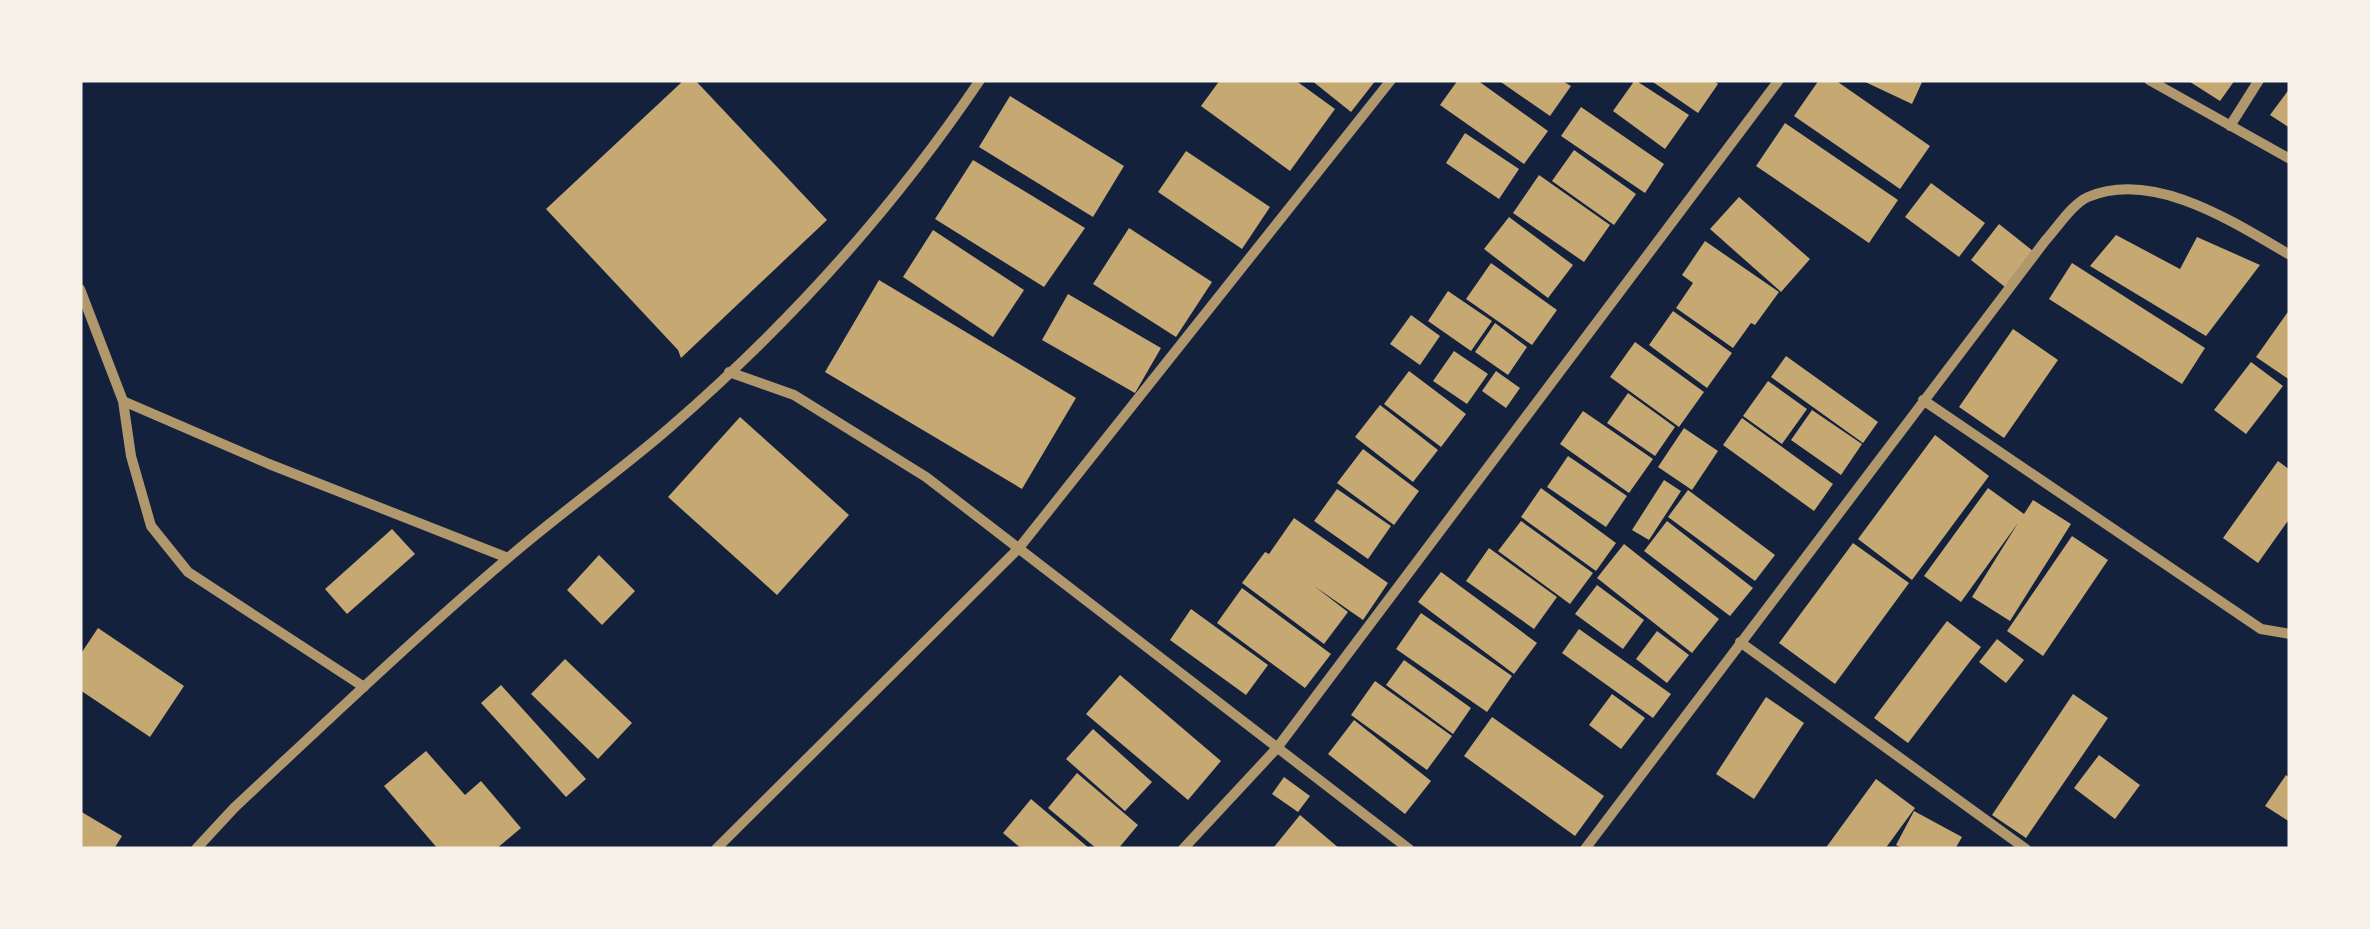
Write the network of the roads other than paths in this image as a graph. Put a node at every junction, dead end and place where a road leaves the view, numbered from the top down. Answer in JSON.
{"nodes":[{"id":1,"x":980,"y":80,"type":"edge"},
{"id":2,"x":1391,"y":80,"type":"edge"},
{"id":3,"x":1780,"y":80,"type":"edge"},
{"id":4,"x":2149,"y":80,"type":"edge"},
{"id":5,"x":2259,"y":80,"type":"edge"},
{"id":6,"x":2230,"y":126,"type":"junction"},
{"id":7,"x":2290,"y":159,"type":"edge"},
{"id":8,"x":2290,"y":255,"type":"edge"},
{"id":9,"x":80,"y":289,"type":"edge"},
{"id":10,"x":729,"y":372,"type":"junction"},
{"id":11,"x":1923,"y":400,"type":"junction"},
{"id":12,"x":123,"y":401,"type":"junction"},
{"id":13,"x":1020,"y":548,"type":"junction"},
{"id":14,"x":508,"y":558,"type":"junction"},
{"id":15,"x":2290,"y":634,"type":"edge"},
{"id":16,"x":1740,"y":642,"type":"junction"},
{"id":17,"x":364,"y":687,"type":"junction"},
{"id":18,"x":1276,"y":748,"type":"junction"},
{"id":19,"x":196,"y":849,"type":"edge"},
{"id":20,"x":716,"y":849,"type":"edge"},
{"id":21,"x":1182,"y":849,"type":"edge"},
{"id":22,"x":1409,"y":849,"type":"edge"},
{"id":23,"x":1585,"y":849,"type":"edge"},
{"id":24,"x":2026,"y":849,"type":"edge"}],
"edges":[{"from":1,"to":10,"type":"street"},
{"from":2,"to":13,"type":"street"},
{"from":3,"to":18,"type":"street"},
{"from":4,"to":6,"type":"street"},
{"from":5,"to":6,"type":"street"},
{"from":6,"to":7,"type":"street"},
{"from":8,"to":11,"type":"street"},
{"from":9,"to":12,"type":"street"},
{"from":10,"to":13,"type":"street"},
{"from":10,"to":14,"type":"street"},
{"from":11,"to":15,"type":"street"},
{"from":11,"to":16,"type":"street"},
{"from":12,"to":14,"type":"street"},
{"from":12,"to":17,"type":"street"},
{"from":13,"to":18,"type":"street"},
{"from":13,"to":20,"type":"street"},
{"from":14,"to":17,"type":"street"},
{"from":16,"to":23,"type":"street"},
{"from":16,"to":24,"type":"street"},
{"from":17,"to":19,"type":"street"},
{"from":18,"to":21,"type":"street"},
{"from":18,"to":22,"type":"street"}]}
